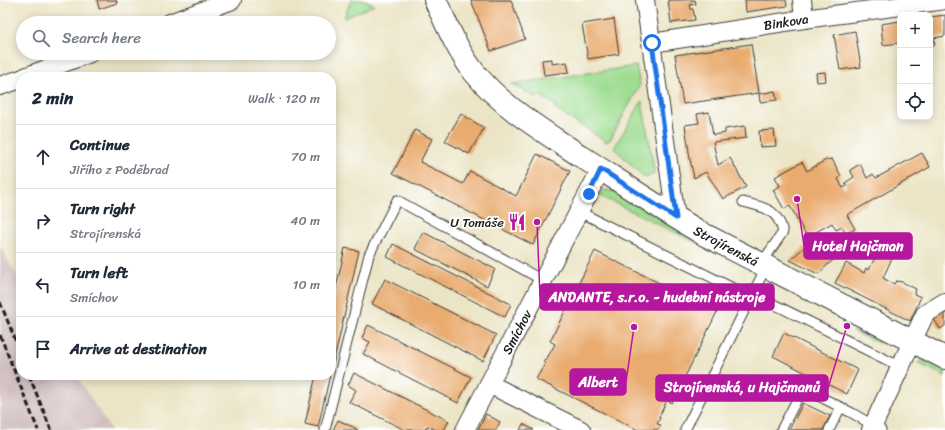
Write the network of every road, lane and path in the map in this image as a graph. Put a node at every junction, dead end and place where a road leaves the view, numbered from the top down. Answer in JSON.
{"nodes":[{"id":1,"x":232,"y":0,"type":"edge"},
{"id":2,"x":435,"y":0,"type":"edge"},
{"id":3,"x":645,"y":0,"type":"edge"},
{"id":4,"x":802,"y":0,"type":"edge"},
{"id":5,"x":945,"y":0,"type":"edge"},
{"id":6,"x":189,"y":16,"type":"edge"},
{"id":7,"x":804,"y":19,"type":"junction"},
{"id":8,"x":652,"y":43,"type":"junction"},
{"id":9,"x":71,"y":60,"type":"edge"},
{"id":10,"x":39,"y":72,"type":"edge"},
{"id":11,"x":16,"y":81,"type":"edge"},
{"id":12,"x":0,"y":86,"type":"edge"},
{"id":13,"x":601,"y":169,"type":"junction"},
{"id":14,"x":743,"y":202,"type":"dead end"},
{"id":15,"x":580,"y":212,"type":"junction"},
{"id":16,"x":676,"y":218,"type":"junction"},
{"id":17,"x":764,"y":266,"type":"junction"},
{"id":18,"x":544,"y":281,"type":"junction"},
{"id":19,"x":752,"y":295,"type":"junction"},
{"id":20,"x":945,"y":302,"type":"edge"},
{"id":21,"x":912,"y":342,"type":"junction"},
{"id":22,"x":945,"y":358,"type":"edge"},
{"id":23,"x":901,"y":367,"type":"junction"},
{"id":24,"x":489,"y":384,"type":"junction"},
{"id":25,"x":841,"y":407,"type":"junction"},
{"id":26,"x":875,"y":428,"type":"edge"},
{"id":27,"x":325,"y":430,"type":"edge"},
{"id":28,"x":465,"y":430,"type":"edge"},
{"id":29,"x":581,"y":430,"type":"edge"},
{"id":30,"x":685,"y":430,"type":"edge"},
{"id":31,"x":781,"y":430,"type":"edge"},
{"id":32,"x":829,"y":430,"type":"edge"}],
"edges":[{"from":1,"to":6,"type":"street"},
{"from":2,"to":13,"type":"street","name":"Strojírenská"},
{"from":3,"to":8,"type":"street"},
{"from":4,"to":7,"type":"street"},
{"from":5,"to":7,"type":"street","name":"Binkova"},
{"from":7,"to":8,"type":"street","name":"Binkova"},
{"from":8,"to":16,"type":"street"},
{"from":9,"to":10,"type":"street"},
{"from":11,"to":12,"type":"street"},
{"from":13,"to":15,"type":"street","name":"Smíchov"},
{"from":13,"to":16,"type":"street","name":"Strojírenská"},
{"from":14,"to":17,"type":"lane"},
{"from":15,"to":18,"type":"street","name":"Smíchov"},
{"from":15,"to":19,"type":"lane"},
{"from":16,"to":17,"type":"street","name":"Strojírenská"},
{"from":17,"to":19,"type":"lane"},
{"from":17,"to":21,"type":"street","name":"Strojírenská"},
{"from":18,"to":24,"type":"street","name":"Smíchov"},
{"from":18,"to":27,"type":"lane"},
{"from":19,"to":23,"type":"lane"},
{"from":19,"to":30,"type":"lane"},
{"from":20,"to":21,"type":"street"},
{"from":21,"to":22,"type":"street","name":"Strojírenská"},
{"from":21,"to":23,"type":"street"},
{"from":23,"to":26,"type":"street"},
{"from":24,"to":28,"type":"street","name":"Smíchov"},
{"from":24,"to":29,"type":"street"},
{"from":25,"to":26,"type":"lane"},
{"from":25,"to":31,"type":"lane"},
{"from":25,"to":32,"type":"lane"}]}
